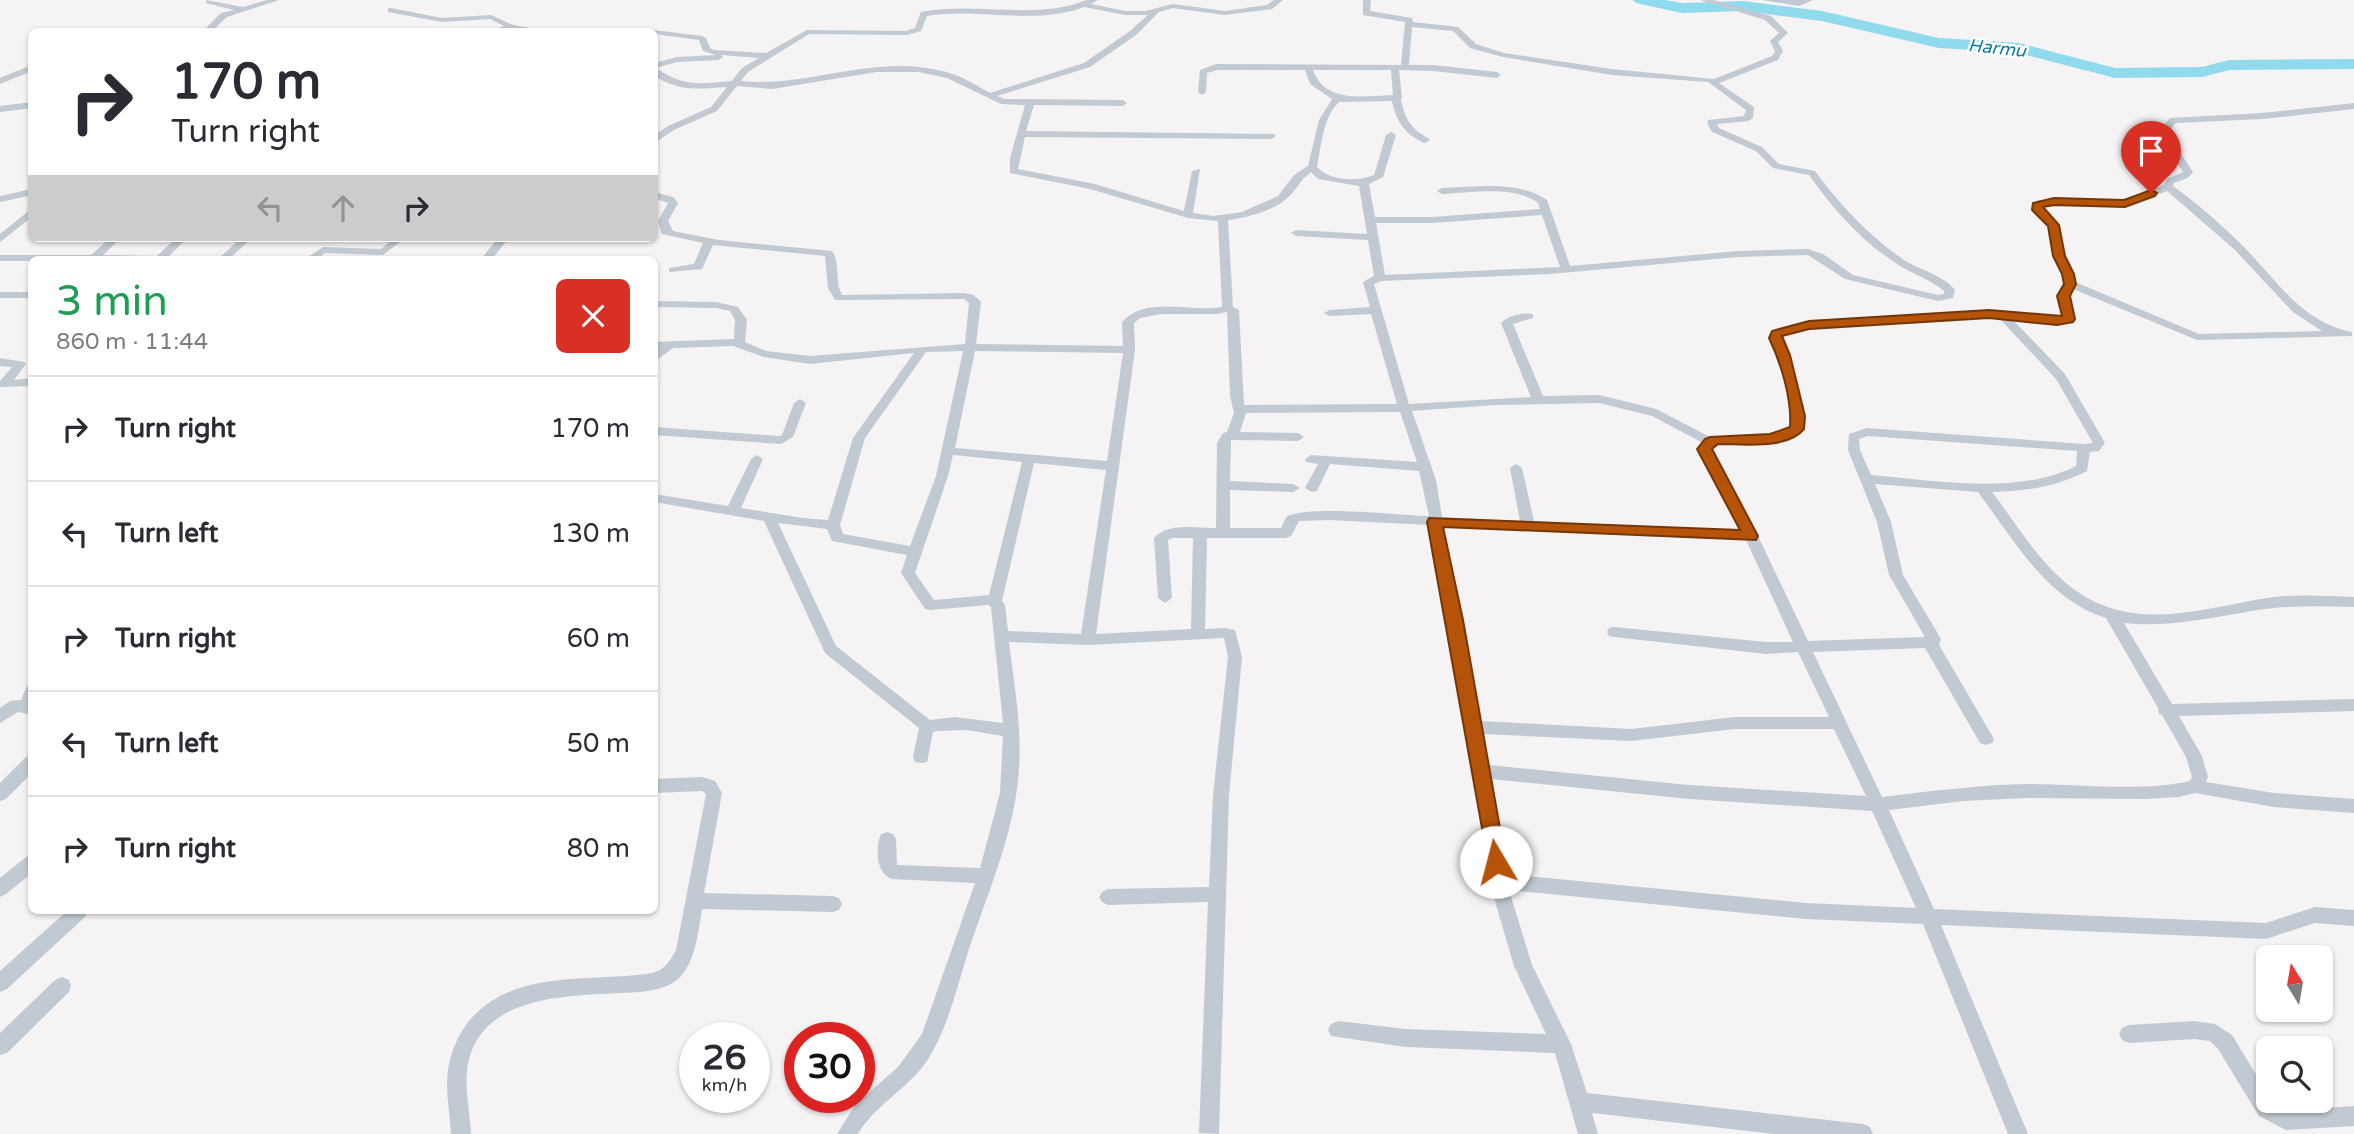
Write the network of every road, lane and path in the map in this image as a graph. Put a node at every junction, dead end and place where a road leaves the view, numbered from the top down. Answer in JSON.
{"nodes":[{"id":1,"x":275,"y":0,"type":"edge"},
{"id":2,"x":1094,"y":0,"type":"edge"},
{"id":3,"x":1192,"y":0,"type":"edge"},
{"id":4,"x":1279,"y":0,"type":"edge"},
{"id":5,"x":1367,"y":0,"type":"edge"},
{"id":6,"x":1704,"y":0,"type":"edge"},
{"id":7,"x":1766,"y":0,"type":"edge"},
{"id":8,"x":1809,"y":0,"type":"edge"},
{"id":9,"x":209,"y":1,"type":"edge"},
{"id":10,"x":1086,"y":5,"type":"junction"},
{"id":11,"x":1173,"y":6,"type":"junction"},
{"id":12,"x":1158,"y":9,"type":"junction"},
{"id":13,"x":242,"y":10,"type":"junction"},
{"id":14,"x":391,"y":10,"type":"dead end"},
{"id":15,"x":1409,"y":24,"type":"junction"},
{"id":16,"x":511,"y":27,"type":"junction"},
{"id":17,"x":209,"y":28,"type":"edge"},
{"id":18,"x":507,"y":28,"type":"edge"},
{"id":19,"x":519,"y":28,"type":"edge"},
{"id":20,"x":658,"y":32,"type":"edge"},
{"id":21,"x":747,"y":54,"type":"junction"},
{"id":22,"x":770,"y":56,"type":"junction"},
{"id":23,"x":658,"y":66,"type":"edge"},
{"id":24,"x":1308,"y":68,"type":"junction"},
{"id":25,"x":1400,"y":68,"type":"junction"},
{"id":26,"x":28,"y":70,"type":"edge"},
{"id":27,"x":658,"y":72,"type":"edge"},
{"id":28,"x":1497,"y":75,"type":"dead end"},
{"id":29,"x":0,"y":81,"type":"edge"},
{"id":30,"x":1714,"y":82,"type":"junction"},
{"id":31,"x":733,"y":83,"type":"junction"},
{"id":32,"x":1202,"y":92,"type":"dead end"},
{"id":33,"x":989,"y":96,"type":"junction"},
{"id":34,"x":1337,"y":99,"type":"junction"},
{"id":35,"x":1396,"y":99,"type":"junction"},
{"id":36,"x":1031,"y":102,"type":"junction"},
{"id":37,"x":1123,"y":103,"type":"dead end"},
{"id":38,"x":28,"y":106,"type":"edge"},
{"id":39,"x":2354,"y":106,"type":"edge"},
{"id":40,"x":0,"y":109,"type":"edge"},
{"id":41,"x":1023,"y":134,"type":"junction"},
{"id":42,"x":1391,"y":135,"type":"dead end"},
{"id":43,"x":1271,"y":136,"type":"dead end"},
{"id":44,"x":658,"y":137,"type":"edge"},
{"id":45,"x":1425,"y":140,"type":"dead end"},
{"id":46,"x":1312,"y":167,"type":"junction"},
{"id":47,"x":1197,"y":171,"type":"dead end"},
{"id":48,"x":1362,"y":183,"type":"junction"},
{"id":49,"x":2168,"y":187,"type":"junction"},
{"id":50,"x":1442,"y":191,"type":"dead end"},
{"id":51,"x":28,"y":192,"type":"edge"},
{"id":52,"x":658,"y":196,"type":"edge"},
{"id":53,"x":3,"y":199,"type":"edge"},
{"id":54,"x":28,"y":199,"type":"edge"},
{"id":55,"x":1546,"y":212,"type":"junction"},
{"id":56,"x":28,"y":215,"type":"edge"},
{"id":57,"x":1188,"y":215,"type":"junction"},
{"id":58,"x":1223,"y":219,"type":"junction"},
{"id":59,"x":1370,"y":220,"type":"junction"},
{"id":60,"x":1296,"y":233,"type":"dead end"},
{"id":61,"x":1373,"y":237,"type":"junction"},
{"id":62,"x":0,"y":240,"type":"edge"},
{"id":63,"x":709,"y":241,"type":"junction"},
{"id":64,"x":112,"y":242,"type":"edge"},
{"id":65,"x":179,"y":242,"type":"edge"},
{"id":66,"x":242,"y":242,"type":"edge"},
{"id":67,"x":395,"y":242,"type":"edge"},
{"id":68,"x":501,"y":242,"type":"edge"},
{"id":69,"x":96,"y":256,"type":"edge"},
{"id":70,"x":163,"y":256,"type":"edge"},
{"id":71,"x":226,"y":256,"type":"edge"},
{"id":72,"x":314,"y":256,"type":"edge"},
{"id":73,"x":489,"y":256,"type":"edge"},
{"id":74,"x":0,"y":258,"type":"edge"},
{"id":75,"x":28,"y":258,"type":"edge"},
{"id":76,"x":673,"y":270,"type":"dead end"},
{"id":77,"x":1566,"y":270,"type":"junction"},
{"id":78,"x":1380,"y":278,"type":"junction"},
{"id":79,"x":2070,"y":284,"type":"junction"},
{"id":80,"x":0,"y":295,"type":"edge"},
{"id":81,"x":28,"y":295,"type":"edge"},
{"id":82,"x":658,"y":304,"type":"edge"},
{"id":83,"x":1233,"y":310,"type":"dead end"},
{"id":84,"x":1376,"y":310,"type":"junction"},
{"id":85,"x":1330,"y":313,"type":"dead end"},
{"id":86,"x":2001,"y":314,"type":"junction"},
{"id":87,"x":1529,"y":316,"type":"dead end"},
{"id":88,"x":2351,"y":334,"type":"edge"},
{"id":89,"x":670,"y":344,"type":"junction"},
{"id":90,"x":739,"y":344,"type":"junction"},
{"id":91,"x":658,"y":345,"type":"edge"},
{"id":92,"x":970,"y":347,"type":"junction"},
{"id":93,"x":923,"y":349,"type":"junction"},
{"id":94,"x":1129,"y":350,"type":"junction"},
{"id":95,"x":658,"y":355,"type":"edge"},
{"id":96,"x":0,"y":362,"type":"edge"},
{"id":97,"x":28,"y":383,"type":"edge"},
{"id":98,"x":2,"y":384,"type":"edge"},
{"id":99,"x":1538,"y":399,"type":"junction"},
{"id":100,"x":800,"y":403,"type":"dead end"},
{"id":101,"x":1404,"y":408,"type":"junction"},
{"id":102,"x":1239,"y":409,"type":"junction"},
{"id":103,"x":658,"y":431,"type":"edge"},
{"id":104,"x":1233,"y":434,"type":"junction"},
{"id":105,"x":1298,"y":437,"type":"dead end"},
{"id":106,"x":1710,"y":442,"type":"junction"},
{"id":107,"x":2084,"y":448,"type":"junction"},
{"id":108,"x":948,"y":451,"type":"junction"},
{"id":109,"x":757,"y":459,"type":"dead end"},
{"id":110,"x":1029,"y":459,"type":"junction"},
{"id":111,"x":1311,"y":459,"type":"dead end"},
{"id":112,"x":1326,"y":460,"type":"junction"},
{"id":113,"x":1112,"y":466,"type":"junction"},
{"id":114,"x":1424,"y":467,"type":"junction"},
{"id":115,"x":1516,"y":468,"type":"dead end"},
{"id":116,"x":1866,"y":479,"type":"junction"},
{"id":117,"x":1223,"y":485,"type":"junction"},
{"id":118,"x":1981,"y":486,"type":"junction"},
{"id":119,"x":1293,"y":488,"type":"dead end"},
{"id":120,"x":1312,"y":488,"type":"dead end"},
{"id":121,"x":658,"y":499,"type":"edge"},
{"id":122,"x":733,"y":510,"type":"junction"},
{"id":123,"x":769,"y":518,"type":"junction"},
{"id":124,"x":1434,"y":522,"type":"junction"},
{"id":125,"x":833,"y":525,"type":"junction"},
{"id":126,"x":1528,"y":527,"type":"junction"},
{"id":127,"x":1200,"y":532,"type":"junction"},
{"id":128,"x":1223,"y":533,"type":"junction"},
{"id":129,"x":1751,"y":536,"type":"junction"},
{"id":130,"x":915,"y":552,"type":"junction"},
{"id":131,"x":1165,"y":598,"type":"dead end"},
{"id":132,"x":995,"y":601,"type":"junction"},
{"id":133,"x":2354,"y":601,"type":"edge"},
{"id":134,"x":2113,"y":617,"type":"junction"},
{"id":135,"x":1614,"y":632,"type":"dead end"},
{"id":136,"x":1198,"y":635,"type":"junction"},
{"id":137,"x":1000,"y":636,"type":"junction"},
{"id":138,"x":1088,"y":639,"type":"junction"},
{"id":139,"x":1930,"y":643,"type":"junction"},
{"id":140,"x":1803,"y":647,"type":"junction"},
{"id":141,"x":2354,"y":705,"type":"edge"},
{"id":142,"x":18,"y":706,"type":"edge"},
{"id":143,"x":2165,"y":710,"type":"junction"},
{"id":144,"x":0,"y":717,"type":"edge"},
{"id":145,"x":1839,"y":723,"type":"junction"},
{"id":146,"x":928,"y":727,"type":"junction"},
{"id":147,"x":1474,"y":727,"type":"junction"},
{"id":148,"x":1011,"y":731,"type":"junction"},
{"id":149,"x":1986,"y":739,"type":"dead end"},
{"id":150,"x":921,"y":757,"type":"dead end"},
{"id":151,"x":28,"y":766,"type":"edge"},
{"id":152,"x":1482,"y":772,"type":"junction"},
{"id":153,"x":658,"y":786,"type":"edge"},
{"id":154,"x":2195,"y":786,"type":"junction"},
{"id":155,"x":0,"y":794,"type":"edge"},
{"id":156,"x":1877,"y":804,"type":"junction"},
{"id":157,"x":2354,"y":806,"type":"edge"},
{"id":158,"x":887,"y":839,"type":"dead end"},
{"id":159,"x":28,"y":865,"type":"edge"},
{"id":160,"x":985,"y":876,"type":"junction"},
{"id":161,"x":1499,"y":881,"type":"junction"},
{"id":162,"x":0,"y":889,"type":"edge"},
{"id":163,"x":1218,"y":894,"type":"junction"},
{"id":164,"x":1108,"y":897,"type":"dead end"},
{"id":165,"x":695,"y":901,"type":"junction"},
{"id":166,"x":833,"y":904,"type":"dead end"},
{"id":167,"x":76,"y":914,"type":"edge"},
{"id":168,"x":1929,"y":917,"type":"junction"},
{"id":169,"x":2354,"y":919,"type":"edge"},
{"id":170,"x":0,"y":983,"type":"edge"},
{"id":171,"x":62,"y":986,"type":"dead end"},
{"id":172,"x":1338,"y":1030,"type":"dead end"},
{"id":173,"x":2129,"y":1034,"type":"dead end"},
{"id":174,"x":1561,"y":1044,"type":"junction"},
{"id":175,"x":0,"y":1046,"type":"edge"},
{"id":176,"x":1581,"y":1102,"type":"junction"},
{"id":177,"x":2354,"y":1116,"type":"edge"},
{"id":178,"x":1209,"y":1133,"type":"edge"},
{"id":179,"x":461,"y":1134,"type":"edge"},
{"id":180,"x":847,"y":1134,"type":"edge"},
{"id":181,"x":1588,"y":1134,"type":"edge"},
{"id":182,"x":1863,"y":1134,"type":"edge"},
{"id":183,"x":2018,"y":1134,"type":"edge"}],
"edges":[{"from":1,"to":13,"type":"street"},
{"from":2,"to":10,"type":"street"},
{"from":3,"to":11,"type":"street"},
{"from":4,"to":11,"type":"street"},
{"from":5,"to":15,"type":"street"},
{"from":6,"to":30,"type":"street"},
{"from":7,"to":8,"type":"street"},
{"from":9,"to":13,"type":"street"},
{"from":10,"to":12,"type":"street"},
{"from":10,"to":22,"type":"street"},
{"from":11,"to":12,"type":"street"},
{"from":12,"to":33,"type":"street"},
{"from":13,"to":17,"type":"street"},
{"from":14,"to":16,"type":"street"},
{"from":15,"to":25,"type":"street"},
{"from":15,"to":30,"type":"street"},
{"from":16,"to":18,"type":"street"},
{"from":16,"to":19,"type":"street"},
{"from":20,"to":21,"type":"street"},
{"from":21,"to":22,"type":"street"},
{"from":21,"to":23,"type":"street"},
{"from":22,"to":31,"type":"street"},
{"from":24,"to":25,"type":"street"},
{"from":24,"to":32,"type":"street"},
{"from":24,"to":34,"type":"street"},
{"from":25,"to":28,"type":"street"},
{"from":25,"to":35,"type":"street"},
{"from":26,"to":29,"type":"street"},
{"from":27,"to":31,"type":"street"},
{"from":30,"to":77,"type":"street"},
{"from":31,"to":33,"type":"street"},
{"from":31,"to":44,"type":"street"},
{"from":33,"to":36,"type":"street"},
{"from":34,"to":35,"type":"street"},
{"from":34,"to":46,"type":"street"},
{"from":35,"to":45,"type":"street"},
{"from":36,"to":37,"type":"street"},
{"from":36,"to":41,"type":"street"},
{"from":38,"to":40,"type":"street"},
{"from":39,"to":49,"type":"street"},
{"from":41,"to":43,"type":"street"},
{"from":41,"to":57,"type":"street"},
{"from":42,"to":48,"type":"street"},
{"from":46,"to":48,"type":"street"},
{"from":46,"to":58,"type":"street"},
{"from":47,"to":57,"type":"street"},
{"from":48,"to":59,"type":"street"},
{"from":49,"to":79,"type":"street"},
{"from":49,"to":88,"type":"street"},
{"from":50,"to":55,"type":"street"},
{"from":51,"to":53,"type":"street"},
{"from":52,"to":63,"type":"street"},
{"from":53,"to":54,"type":"street"},
{"from":55,"to":59,"type":"street"},
{"from":55,"to":77,"type":"street"},
{"from":56,"to":62,"type":"street"},
{"from":57,"to":58,"type":"street"},
{"from":58,"to":94,"type":"street"},
{"from":59,"to":61,"type":"street"},
{"from":60,"to":61,"type":"street"},
{"from":61,"to":78,"type":"street"},
{"from":63,"to":76,"type":"street"},
{"from":63,"to":92,"type":"street"},
{"from":64,"to":69,"type":"street"},
{"from":65,"to":70,"type":"street"},
{"from":66,"to":71,"type":"street"},
{"from":67,"to":72,"type":"street"},
{"from":68,"to":73,"type":"street"},
{"from":74,"to":75,"type":"street"},
{"from":77,"to":78,"type":"street"},
{"from":78,"to":84,"type":"street"},
{"from":79,"to":86,"type":"street"},
{"from":79,"to":88,"type":"street"},
{"from":80,"to":81,"type":"street"},
{"from":82,"to":90,"type":"street"},
{"from":83,"to":102,"type":"street"},
{"from":84,"to":85,"type":"street"},
{"from":84,"to":101,"type":"street"},
{"from":86,"to":106,"type":"street"},
{"from":86,"to":107,"type":"street"},
{"from":87,"to":99,"type":"street"},
{"from":89,"to":90,"type":"street"},
{"from":89,"to":91,"type":"street"},
{"from":89,"to":95,"type":"street"},
{"from":90,"to":93,"type":"street"},
{"from":92,"to":93,"type":"street"},
{"from":92,"to":94,"type":"street"},
{"from":92,"to":108,"type":"street"},
{"from":93,"to":125,"type":"street"},
{"from":94,"to":113,"type":"street"},
{"from":96,"to":98,"type":"street"},
{"from":97,"to":98,"type":"street"},
{"from":99,"to":101,"type":"street"},
{"from":99,"to":106,"type":"street"},
{"from":100,"to":103,"type":"street"},
{"from":101,"to":102,"type":"street"},
{"from":101,"to":114,"type":"street"},
{"from":102,"to":104,"type":"street"},
{"from":104,"to":105,"type":"street"},
{"from":104,"to":117,"type":"street"},
{"from":106,"to":129,"type":"street"},
{"from":107,"to":116,"type":"street"},
{"from":107,"to":118,"type":"street"},
{"from":108,"to":110,"type":"street"},
{"from":108,"to":130,"type":"street"},
{"from":109,"to":122,"type":"street"},
{"from":110,"to":113,"type":"street"},
{"from":110,"to":132,"type":"street"},
{"from":111,"to":112,"type":"street"},
{"from":112,"to":114,"type":"street"},
{"from":112,"to":120,"type":"street"},
{"from":113,"to":138,"type":"street"},
{"from":114,"to":124,"type":"street"},
{"from":115,"to":126,"type":"street"},
{"from":116,"to":118,"type":"street"},
{"from":116,"to":139,"type":"street"},
{"from":117,"to":119,"type":"street"},
{"from":117,"to":128,"type":"street"},
{"from":118,"to":134,"type":"street"},
{"from":121,"to":122,"type":"street"},
{"from":122,"to":123,"type":"street"},
{"from":123,"to":125,"type":"street"},
{"from":123,"to":146,"type":"street"},
{"from":124,"to":126,"type":"street"},
{"from":124,"to":128,"type":"street"},
{"from":124,"to":147,"type":"street"},
{"from":125,"to":130,"type":"street"},
{"from":126,"to":129,"type":"street"},
{"from":127,"to":128,"type":"street"},
{"from":127,"to":131,"type":"street"},
{"from":127,"to":136,"type":"street"},
{"from":129,"to":140,"type":"street"},
{"from":130,"to":132,"type":"street"},
{"from":132,"to":137,"type":"street"},
{"from":133,"to":134,"type":"street"},
{"from":134,"to":143,"type":"street"},
{"from":135,"to":140,"type":"street"},
{"from":136,"to":138,"type":"street"},
{"from":136,"to":163,"type":"street"},
{"from":137,"to":138,"type":"street"},
{"from":137,"to":148,"type":"street"},
{"from":139,"to":140,"type":"street"},
{"from":139,"to":149,"type":"street"},
{"from":140,"to":145,"type":"street"},
{"from":141,"to":143,"type":"street"},
{"from":142,"to":144,"type":"street"},
{"from":143,"to":154,"type":"street"},
{"from":145,"to":147,"type":"street"},
{"from":145,"to":156,"type":"street"},
{"from":146,"to":148,"type":"street"},
{"from":146,"to":150,"type":"street"},
{"from":147,"to":152,"type":"street"},
{"from":148,"to":160,"type":"street"},
{"from":151,"to":155,"type":"street"},
{"from":152,"to":156,"type":"street"},
{"from":152,"to":161,"type":"street"},
{"from":153,"to":165,"type":"street"},
{"from":154,"to":156,"type":"street"},
{"from":154,"to":157,"type":"street"},
{"from":156,"to":168,"type":"street"},
{"from":158,"to":160,"type":"street"},
{"from":159,"to":162,"type":"street"},
{"from":160,"to":180,"type":"street"},
{"from":161,"to":168,"type":"street"},
{"from":161,"to":174,"type":"street"},
{"from":163,"to":164,"type":"street"},
{"from":163,"to":178,"type":"street"},
{"from":165,"to":166,"type":"street"},
{"from":165,"to":179,"type":"street"},
{"from":167,"to":170,"type":"street"},
{"from":168,"to":169,"type":"street"},
{"from":168,"to":183,"type":"street"},
{"from":171,"to":175,"type":"street"},
{"from":172,"to":174,"type":"street"},
{"from":173,"to":177,"type":"street"},
{"from":174,"to":176,"type":"street"},
{"from":176,"to":181,"type":"street"},
{"from":176,"to":182,"type":"street"}]}
